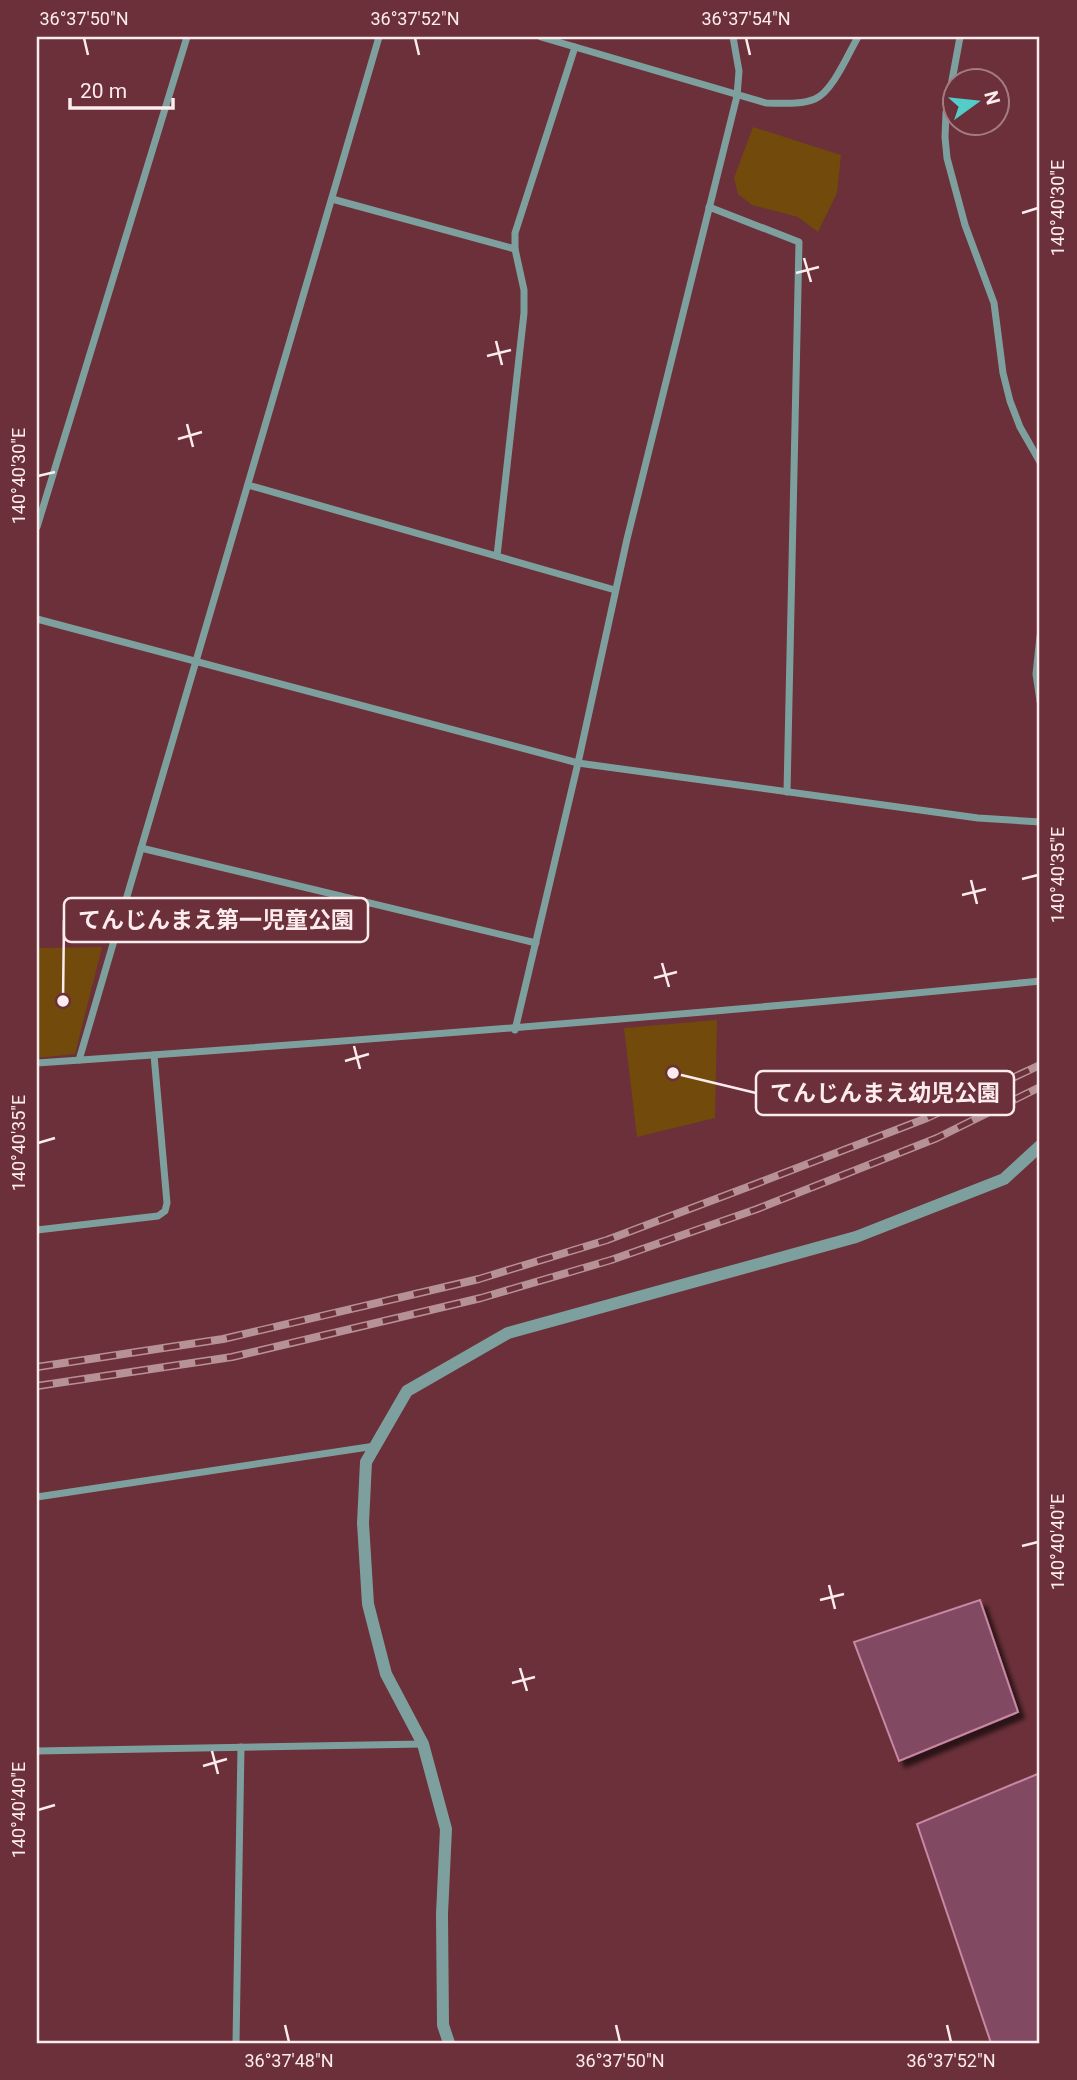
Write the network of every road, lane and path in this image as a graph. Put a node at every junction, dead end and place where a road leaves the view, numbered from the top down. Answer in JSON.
{"nodes":[{"id":1,"x":187,"y":37,"type":"edge"},
{"id":2,"x":379,"y":37,"type":"edge"},
{"id":3,"x":541,"y":37,"type":"edge"},
{"id":4,"x":733,"y":37,"type":"edge"},
{"id":5,"x":858,"y":37,"type":"edge"},
{"id":6,"x":960,"y":37,"type":"edge"},
{"id":7,"x":575,"y":47,"type":"junction"},
{"id":8,"x":737,"y":96,"type":"junction"},
{"id":9,"x":332,"y":199,"type":"junction"},
{"id":10,"x":709,"y":207,"type":"junction"},
{"id":11,"x":515,"y":249,"type":"junction"},
{"id":12,"x":1040,"y":462,"type":"edge"},
{"id":13,"x":248,"y":485,"type":"junction"},
{"id":14,"x":37,"y":527,"type":"edge"},
{"id":15,"x":497,"y":556,"type":"junction"},
{"id":16,"x":615,"y":590,"type":"junction"},
{"id":17,"x":37,"y":619,"type":"edge"},
{"id":18,"x":1040,"y":636,"type":"edge"},
{"id":19,"x":196,"y":662,"type":"junction"},
{"id":20,"x":1040,"y":701,"type":"edge"},
{"id":21,"x":578,"y":764,"type":"junction"},
{"id":22,"x":787,"y":792,"type":"junction"},
{"id":23,"x":1040,"y":822,"type":"edge"},
{"id":24,"x":141,"y":848,"type":"junction"},
{"id":25,"x":536,"y":943,"type":"junction"},
{"id":26,"x":1040,"y":981,"type":"edge"},
{"id":27,"x":515,"y":1030,"type":"junction"},
{"id":28,"x":154,"y":1055,"type":"junction"},
{"id":29,"x":79,"y":1060,"type":"junction"},
{"id":30,"x":37,"y":1063,"type":"edge"},
{"id":31,"x":1040,"y":1146,"type":"edge"},
{"id":32,"x":37,"y":1230,"type":"edge"},
{"id":33,"x":375,"y":1446,"type":"junction"},
{"id":34,"x":37,"y":1497,"type":"edge"},
{"id":35,"x":424,"y":1744,"type":"junction"},
{"id":36,"x":241,"y":1747,"type":"junction"},
{"id":37,"x":37,"y":1751,"type":"edge"},
{"id":38,"x":236,"y":2043,"type":"edge"},
{"id":39,"x":449,"y":2043,"type":"edge"}],
"edges":[{"from":1,"to":14,"type":"street"},
{"from":2,"to":9,"type":"street"},
{"from":3,"to":7,"type":"street"},
{"from":4,"to":8,"type":"street"},
{"from":5,"to":8,"type":"street"},
{"from":6,"to":12,"type":"street"},
{"from":7,"to":8,"type":"street"},
{"from":7,"to":11,"type":"street"},
{"from":8,"to":10,"type":"street"},
{"from":9,"to":11,"type":"street"},
{"from":9,"to":13,"type":"street"},
{"from":10,"to":16,"type":"street"},
{"from":10,"to":22,"type":"street"},
{"from":11,"to":15,"type":"street"},
{"from":13,"to":15,"type":"street"},
{"from":13,"to":19,"type":"street"},
{"from":15,"to":16,"type":"street"},
{"from":16,"to":21,"type":"street"},
{"from":17,"to":19,"type":"street"},
{"from":18,"to":20,"type":"street"},
{"from":19,"to":21,"type":"street"},
{"from":19,"to":24,"type":"street"},
{"from":21,"to":22,"type":"street"},
{"from":21,"to":25,"type":"street"},
{"from":22,"to":23,"type":"street"},
{"from":24,"to":25,"type":"street"},
{"from":24,"to":29,"type":"street"},
{"from":25,"to":27,"type":"street"},
{"from":26,"to":27,"type":"street"},
{"from":27,"to":28,"type":"street"},
{"from":28,"to":29,"type":"street"},
{"from":28,"to":32,"type":"street"},
{"from":29,"to":30,"type":"street"},
{"from":31,"to":33,"type":"street"},
{"from":33,"to":34,"type":"street"},
{"from":33,"to":35,"type":"street"},
{"from":35,"to":36,"type":"street"},
{"from":35,"to":39,"type":"street"},
{"from":36,"to":37,"type":"street"},
{"from":36,"to":38,"type":"street"}]}
